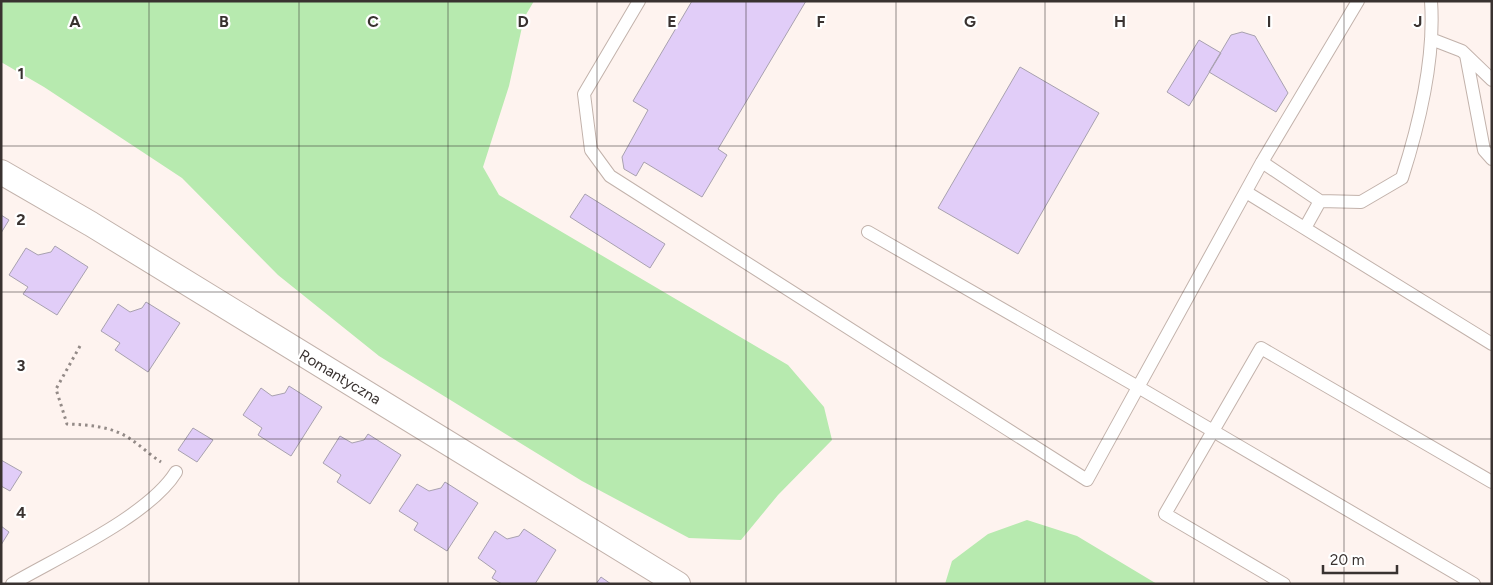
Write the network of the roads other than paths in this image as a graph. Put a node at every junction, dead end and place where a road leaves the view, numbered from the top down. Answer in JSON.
{"nodes":[{"id":1,"x":639,"y":1,"type":"edge"},
{"id":2,"x":1358,"y":1,"type":"edge"},
{"id":3,"x":1431,"y":1,"type":"edge"},
{"id":4,"x":1431,"y":39,"type":"junction"},
{"id":5,"x":1466,"y":55,"type":"junction"},
{"id":6,"x":1492,"y":80,"type":"edge"},
{"id":7,"x":1492,"y":159,"type":"edge"},
{"id":8,"x":1262,"y":162,"type":"junction"},
{"id":9,"x":1,"y":172,"type":"edge"},
{"id":10,"x":1246,"y":192,"type":"junction"},
{"id":11,"x":1320,"y":201,"type":"junction"},
{"id":12,"x":1305,"y":228,"type":"junction"},
{"id":13,"x":868,"y":232,"type":"dead end"},
{"id":14,"x":1492,"y":344,"type":"edge"},
{"id":15,"x":1138,"y":387,"type":"junction"},
{"id":16,"x":1213,"y":431,"type":"junction"},
{"id":17,"x":176,"y":472,"type":"road end"},
{"id":18,"x":1492,"y":482,"type":"edge"},
{"id":19,"x":12,"y":584,"type":"edge"},
{"id":20,"x":678,"y":584,"type":"edge"},
{"id":21,"x":1284,"y":584,"type":"edge"},
{"id":22,"x":1474,"y":584,"type":"edge"}],
"edges":[{"from":1,"to":15,"type":"lane"},
{"from":2,"to":8,"type":"lane"},
{"from":3,"to":4,"type":"lane"},
{"from":4,"to":5,"type":"lane"},
{"from":4,"to":11,"type":"lane"},
{"from":5,"to":6,"type":"lane"},
{"from":5,"to":7,"type":"lane"},
{"from":8,"to":10,"type":"lane"},
{"from":8,"to":11,"type":"lane"},
{"from":9,"to":20,"type":"street","name":"Romantyczna"},
{"from":10,"to":12,"type":"lane"},
{"from":10,"to":15,"type":"lane"},
{"from":11,"to":12,"type":"lane"},
{"from":12,"to":14,"type":"lane"},
{"from":13,"to":15,"type":"lane"},
{"from":15,"to":16,"type":"lane"},
{"from":16,"to":18,"type":"lane"},
{"from":16,"to":21,"type":"lane"},
{"from":16,"to":22,"type":"lane"},
{"from":17,"to":19,"type":"lane"}]}
